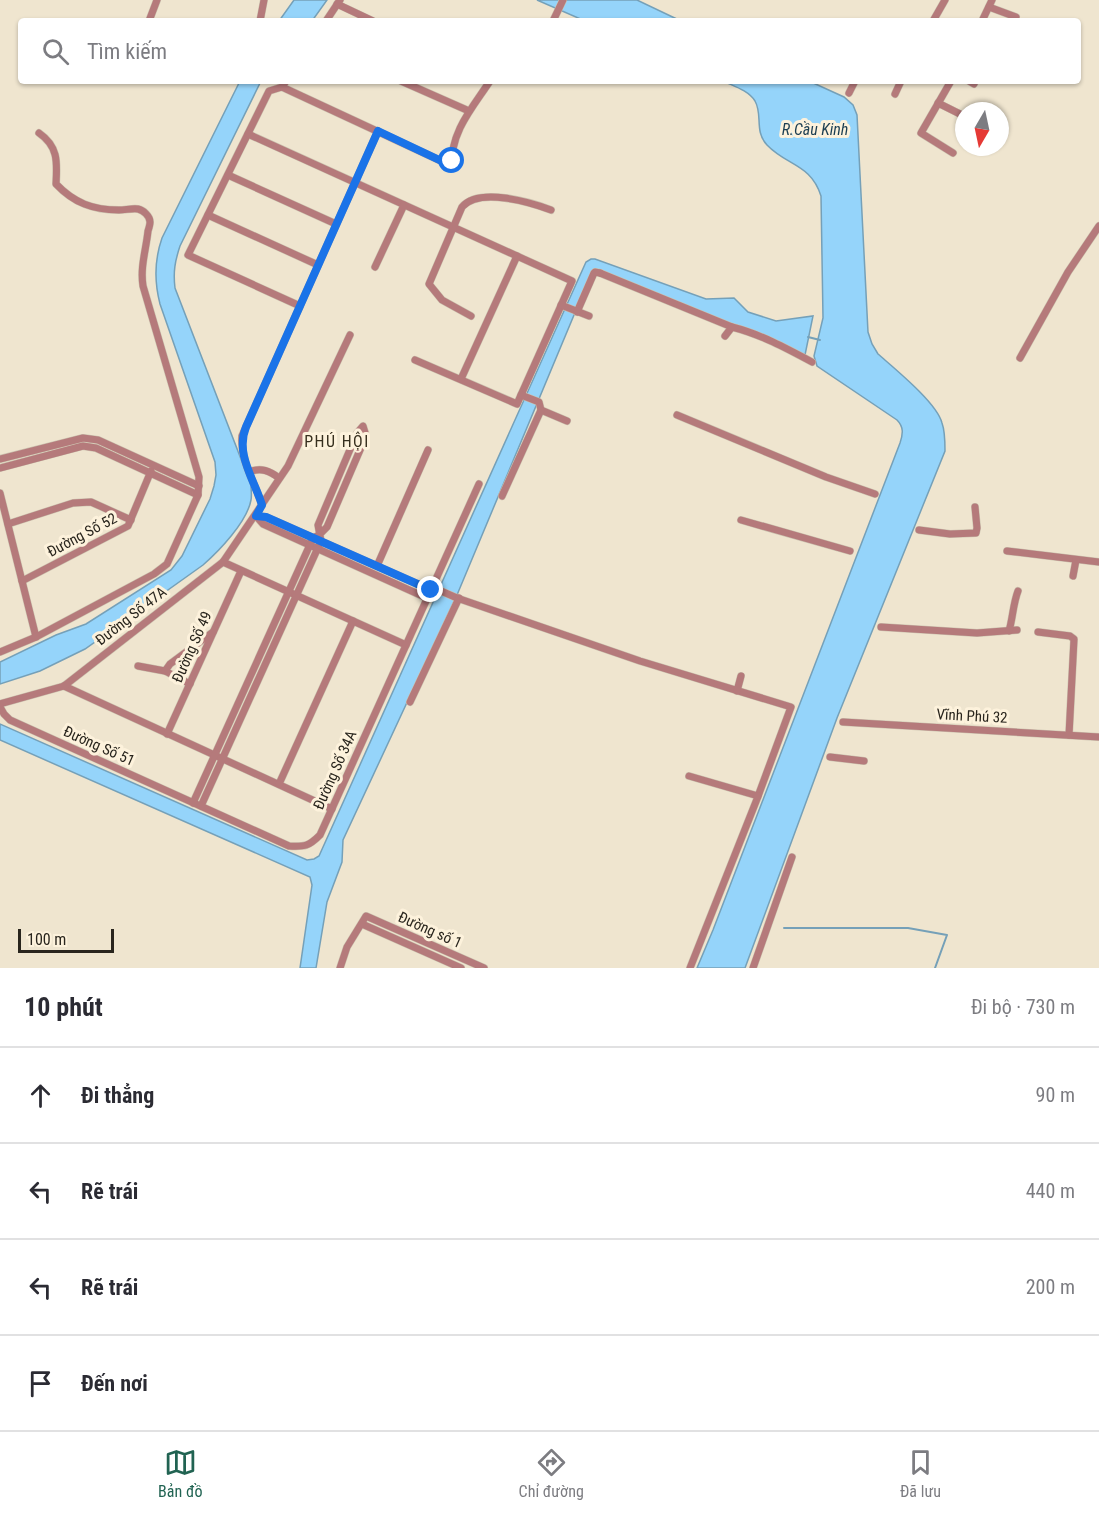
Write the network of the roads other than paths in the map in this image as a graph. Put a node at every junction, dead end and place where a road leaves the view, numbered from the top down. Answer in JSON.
{"nodes":[{"id":1,"x":157,"y":0,"type":"edge"},
{"id":2,"x":264,"y":0,"type":"edge"},
{"id":3,"x":563,"y":0,"type":"edge"},
{"id":4,"x":945,"y":0,"type":"edge"},
{"id":5,"x":338,"y":2,"type":"edge"},
{"id":6,"x":991,"y":4,"type":"edge"},
{"id":7,"x":1016,"y":17,"type":"dead end"},
{"id":8,"x":150,"y":18,"type":"edge"},
{"id":9,"x":261,"y":18,"type":"edge"},
{"id":10,"x":328,"y":18,"type":"edge"},
{"id":11,"x":367,"y":18,"type":"edge"},
{"id":12,"x":554,"y":18,"type":"edge"},
{"id":13,"x":935,"y":18,"type":"edge"},
{"id":14,"x":984,"y":18,"type":"edge"},
{"id":15,"x":284,"y":84,"type":"edge"},
{"id":16,"x":408,"y":84,"type":"edge"},
{"id":17,"x":488,"y":84,"type":"edge"},
{"id":18,"x":854,"y":84,"type":"edge"},
{"id":19,"x":900,"y":84,"type":"edge"},
{"id":20,"x":949,"y":84,"type":"edge"},
{"id":21,"x":849,"y":93,"type":"dead end"},
{"id":22,"x":895,"y":93,"type":"dead end"},
{"id":23,"x":938,"y":103,"type":"junction"},
{"id":24,"x":469,"y":111,"type":"junction"},
{"id":25,"x":955,"y":112,"type":"edge"},
{"id":26,"x":378,"y":131,"type":"junction"},
{"id":27,"x":39,"y":133,"type":"dead end"},
{"id":28,"x":248,"y":134,"type":"junction"},
{"id":29,"x":953,"y":153,"type":"dead end"},
{"id":30,"x":228,"y":175,"type":"junction"},
{"id":31,"x":355,"y":182,"type":"junction"},
{"id":32,"x":404,"y":205,"type":"junction"},
{"id":33,"x":551,"y":210,"type":"dead end"},
{"id":34,"x":208,"y":215,"type":"junction"},
{"id":35,"x":336,"y":224,"type":"junction"},
{"id":36,"x":1099,"y":226,"type":"edge"},
{"id":37,"x":453,"y":227,"type":"junction"},
{"id":38,"x":517,"y":256,"type":"junction"},
{"id":39,"x":318,"y":265,"type":"junction"},
{"id":40,"x":375,"y":267,"type":"dead end"},
{"id":41,"x":300,"y":306,"type":"junction"},
{"id":42,"x":563,"y":306,"type":"junction"},
{"id":43,"x":577,"y":311,"type":"junction"},
{"id":44,"x":471,"y":316,"type":"dead end"},
{"id":45,"x":589,"y":316,"type":"dead end"},
{"id":46,"x":732,"y":327,"type":"junction"},
{"id":47,"x":350,"y":335,"type":"dead end"},
{"id":48,"x":725,"y":336,"type":"dead end"},
{"id":49,"x":1020,"y":358,"type":"dead end"},
{"id":50,"x":416,"y":360,"type":"dead end"},
{"id":51,"x":812,"y":362,"type":"dead end"},
{"id":52,"x":461,"y":379,"type":"junction"},
{"id":53,"x":523,"y":395,"type":"junction"},
{"id":54,"x":540,"y":406,"type":"junction"},
{"id":55,"x":677,"y":415,"type":"dead end"},
{"id":56,"x":567,"y":422,"type":"dead end"},
{"id":57,"x":428,"y":450,"type":"dead end"},
{"id":58,"x":0,"y":459,"type":"edge"},
{"id":59,"x":154,"y":465,"type":"junction"},
{"id":60,"x":0,"y":468,"type":"edge"},
{"id":61,"x":249,"y":472,"type":"junction"},
{"id":62,"x":150,"y":473,"type":"junction"},
{"id":63,"x":279,"y":478,"type":"junction"},
{"id":64,"x":479,"y":484,"type":"dead end"},
{"id":65,"x":199,"y":486,"type":"junction"},
{"id":66,"x":0,"y":493,"type":"edge"},
{"id":67,"x":875,"y":494,"type":"dead end"},
{"id":68,"x":198,"y":495,"type":"junction"},
{"id":69,"x":502,"y":496,"type":"dead end"},
{"id":70,"x":262,"y":505,"type":"junction"},
{"id":71,"x":975,"y":507,"type":"dead end"},
{"id":72,"x":256,"y":516,"type":"junction"},
{"id":73,"x":131,"y":520,"type":"junction"},
{"id":74,"x":741,"y":520,"type":"dead end"},
{"id":75,"x":8,"y":524,"type":"junction"},
{"id":76,"x":919,"y":530,"type":"dead end"},
{"id":77,"x":318,"y":538,"type":"junction"},
{"id":78,"x":310,"y":546,"type":"junction"},
{"id":79,"x":317,"y":549,"type":"junction"},
{"id":80,"x":850,"y":551,"type":"dead end"},
{"id":81,"x":1007,"y":551,"type":"dead end"},
{"id":82,"x":1076,"y":560,"type":"junction"},
{"id":83,"x":223,"y":562,"type":"junction"},
{"id":84,"x":1099,"y":562,"type":"edge"},
{"id":85,"x":377,"y":566,"type":"junction"},
{"id":86,"x":241,"y":571,"type":"junction"},
{"id":87,"x":1074,"y":576,"type":"dead end"},
{"id":88,"x":22,"y":581,"type":"junction"},
{"id":89,"x":434,"y":589,"type":"junction"},
{"id":90,"x":1018,"y":591,"type":"dead end"},
{"id":91,"x":289,"y":592,"type":"junction"},
{"id":92,"x":297,"y":596,"type":"junction"},
{"id":93,"x":427,"y":598,"type":"junction"},
{"id":94,"x":458,"y":598,"type":"junction"},
{"id":95,"x":353,"y":621,"type":"junction"},
{"id":96,"x":881,"y":627,"type":"dead end"},
{"id":97,"x":1009,"y":630,"type":"junction"},
{"id":98,"x":1017,"y":630,"type":"dead end"},
{"id":99,"x":214,"y":632,"type":"junction"},
{"id":100,"x":1038,"y":632,"type":"dead end"},
{"id":101,"x":36,"y":637,"type":"junction"},
{"id":102,"x":406,"y":645,"type":"junction"},
{"id":103,"x":0,"y":652,"type":"edge"},
{"id":104,"x":138,"y":666,"type":"dead end"},
{"id":105,"x":165,"y":671,"type":"junction"},
{"id":106,"x":741,"y":676,"type":"dead end"},
{"id":107,"x":190,"y":684,"type":"junction"},
{"id":108,"x":64,"y":686,"type":"junction"},
{"id":109,"x":736,"y":691,"type":"junction"},
{"id":110,"x":410,"y":702,"type":"dead end"},
{"id":111,"x":0,"y":706,"type":"edge"},
{"id":112,"x":843,"y":722,"type":"dead end"},
{"id":113,"x":167,"y":734,"type":"junction"},
{"id":114,"x":1070,"y":735,"type":"junction"},
{"id":115,"x":1099,"y":737,"type":"edge"},
{"id":116,"x":214,"y":755,"type":"junction"},
{"id":117,"x":830,"y":757,"type":"dead end"},
{"id":118,"x":222,"y":759,"type":"junction"},
{"id":119,"x":864,"y":761,"type":"dead end"},
{"id":120,"x":689,"y":776,"type":"dead end"},
{"id":121,"x":279,"y":784,"type":"junction"},
{"id":122,"x":758,"y":796,"type":"junction"},
{"id":123,"x":193,"y":803,"type":"junction"},
{"id":124,"x":201,"y":806,"type":"junction"},
{"id":125,"x":332,"y":809,"type":"junction"},
{"id":126,"x":792,"y":857,"type":"dead end"},
{"id":127,"x":362,"y":924,"type":"junction"},
{"id":128,"x":340,"y":968,"type":"edge"},
{"id":129,"x":461,"y":968,"type":"edge"},
{"id":130,"x":484,"y":968,"type":"edge"},
{"id":131,"x":690,"y":968,"type":"edge"},
{"id":132,"x":753,"y":968,"type":"edge"}],
"edges":[{"from":1,"to":8,"type":"street"},
{"from":2,"to":9,"type":"street"},
{"from":3,"to":12,"type":"street"},
{"from":4,"to":13,"type":"street"},
{"from":5,"to":10,"type":"street"},
{"from":5,"to":11,"type":"street"},
{"from":6,"to":7,"type":"street"},
{"from":6,"to":14,"type":"street"},
{"from":15,"to":26,"type":"street"},
{"from":15,"to":28,"type":"street"},
{"from":16,"to":24,"type":"street"},
{"from":17,"to":24,"type":"street"},
{"from":18,"to":21,"type":"street"},
{"from":19,"to":22,"type":"street"},
{"from":20,"to":23,"type":"street"},
{"from":23,"to":25,"type":"street"},
{"from":23,"to":29,"type":"street"},
{"from":24,"to":26,"type":"street"},
{"from":26,"to":31,"type":"street"},
{"from":27,"to":65,"type":"street"},
{"from":28,"to":30,"type":"street"},
{"from":28,"to":31,"type":"street"},
{"from":30,"to":34,"type":"street"},
{"from":30,"to":35,"type":"street"},
{"from":31,"to":32,"type":"street"},
{"from":31,"to":35,"type":"street"},
{"from":32,"to":37,"type":"street"},
{"from":32,"to":40,"type":"street"},
{"from":33,"to":37,"type":"street"},
{"from":34,"to":39,"type":"street"},
{"from":34,"to":41,"type":"street"},
{"from":35,"to":39,"type":"street"},
{"from":36,"to":49,"type":"street"},
{"from":37,"to":38,"type":"street"},
{"from":37,"to":44,"type":"street"},
{"from":38,"to":42,"type":"street"},
{"from":38,"to":52,"type":"street"},
{"from":39,"to":41,"type":"street"},
{"from":41,"to":61,"type":"street"},
{"from":42,"to":43,"type":"street"},
{"from":42,"to":53,"type":"street"},
{"from":43,"to":45,"type":"street"},
{"from":43,"to":46,"type":"street"},
{"from":46,"to":48,"type":"street"},
{"from":46,"to":51,"type":"street"},
{"from":47,"to":63,"type":"street","name":"Đường Số 47A"},
{"from":50,"to":52,"type":"street"},
{"from":52,"to":53,"type":"street"},
{"from":53,"to":54,"type":"street"},
{"from":54,"to":56,"type":"street"},
{"from":54,"to":69,"type":"street"},
{"from":55,"to":67,"type":"street"},
{"from":57,"to":85,"type":"street"},
{"from":58,"to":59,"type":"street"},
{"from":59,"to":62,"type":"street","name":"Đường Số 52"},
{"from":59,"to":65,"type":"street"},
{"from":60,"to":62,"type":"street"},
{"from":61,"to":63,"type":"street"},
{"from":61,"to":70,"type":"street"},
{"from":62,"to":68,"type":"street"},
{"from":62,"to":73,"type":"street","name":"Đường Số 52"},
{"from":63,"to":70,"type":"street","name":"Đường Số 47A"},
{"from":64,"to":89,"type":"street","name":"Đường Số 34A"},
{"from":65,"to":68,"type":"street"},
{"from":66,"to":75,"type":"street"},
{"from":68,"to":101,"type":"street"},
{"from":70,"to":72,"type":"street","name":"Đường Số 47A"},
{"from":71,"to":76,"type":"street"},
{"from":72,"to":77,"type":"street"},
{"from":72,"to":78,"type":"street"},
{"from":72,"to":83,"type":"street","name":"Đường Số 47A"},
{"from":73,"to":75,"type":"street"},
{"from":73,"to":88,"type":"street","name":"Đường Số 52"},
{"from":74,"to":80,"type":"street"},
{"from":75,"to":88,"type":"street"},
{"from":77,"to":77,"type":"street"},
{"from":77,"to":78,"type":"street"},
{"from":77,"to":79,"type":"street"},
{"from":77,"to":85,"type":"street"},
{"from":78,"to":79,"type":"street"},
{"from":78,"to":91,"type":"street"},
{"from":79,"to":92,"type":"street"},
{"from":79,"to":93,"type":"street"},
{"from":81,"to":82,"type":"street"},
{"from":82,"to":84,"type":"street"},
{"from":82,"to":87,"type":"street"},
{"from":83,"to":86,"type":"street"},
{"from":83,"to":108,"type":"street","name":"Đường Số 47A"},
{"from":85,"to":89,"type":"street"},
{"from":86,"to":91,"type":"street"},
{"from":86,"to":99,"type":"street","name":"Đường Số 49"},
{"from":88,"to":101,"type":"street"},
{"from":89,"to":93,"type":"street","name":"Đường Số 34A"},
{"from":89,"to":94,"type":"street"},
{"from":90,"to":97,"type":"street"},
{"from":91,"to":92,"type":"street"},
{"from":91,"to":116,"type":"street"},
{"from":92,"to":95,"type":"street"},
{"from":92,"to":118,"type":"street"},
{"from":93,"to":102,"type":"street","name":"Đường Số 34A"},
{"from":94,"to":109,"type":"street"},
{"from":94,"to":110,"type":"street"},
{"from":95,"to":102,"type":"street"},
{"from":95,"to":121,"type":"street"},
{"from":96,"to":97,"type":"street"},
{"from":97,"to":98,"type":"street"},
{"from":99,"to":105,"type":"street"},
{"from":99,"to":107,"type":"street","name":"Đường Số 49"},
{"from":100,"to":114,"type":"street"},
{"from":101,"to":103,"type":"street"},
{"from":102,"to":125,"type":"street","name":"Đường Số 34A"},
{"from":104,"to":105,"type":"street"},
{"from":105,"to":107,"type":"street"},
{"from":106,"to":109,"type":"street"},
{"from":107,"to":113,"type":"street","name":"Đường Số 49"},
{"from":108,"to":111,"type":"street","name":"Đường Số 47A"},
{"from":108,"to":113,"type":"street"},
{"from":109,"to":122,"type":"street"},
{"from":111,"to":123,"type":"street","name":"Đường Số 51"},
{"from":112,"to":114,"type":"street","name":"Vĩnh Phú 32"},
{"from":113,"to":116,"type":"street"},
{"from":114,"to":115,"type":"street","name":"Vĩnh Phú 32"},
{"from":116,"to":118,"type":"street"},
{"from":116,"to":123,"type":"street"},
{"from":117,"to":119,"type":"street"},
{"from":118,"to":121,"type":"street"},
{"from":118,"to":124,"type":"street"},
{"from":120,"to":122,"type":"street"},
{"from":121,"to":125,"type":"street"},
{"from":122,"to":131,"type":"street"},
{"from":123,"to":124,"type":"street","name":"Đường Số 34A"},
{"from":124,"to":125,"type":"street","name":"Đường Số 34A"},
{"from":126,"to":132,"type":"street"},
{"from":127,"to":128,"type":"street"},
{"from":127,"to":129,"type":"street","name":"Đường số 1"},
{"from":127,"to":130,"type":"street","name":"Đường số 1"}]}
